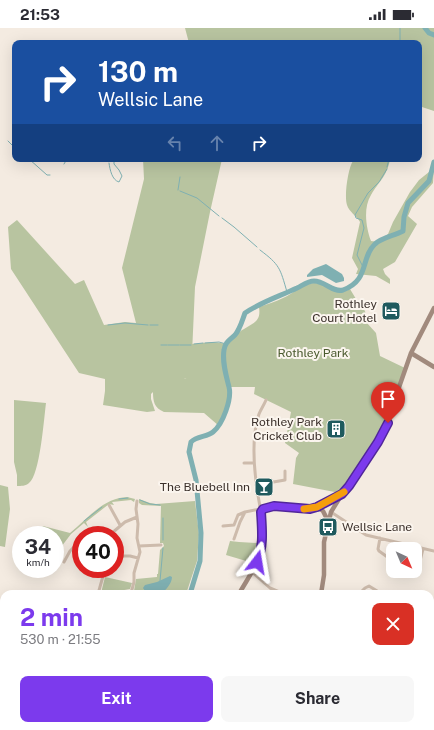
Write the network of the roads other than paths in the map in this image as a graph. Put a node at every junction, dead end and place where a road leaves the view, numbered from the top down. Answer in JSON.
{"nodes":[{"id":1,"x":434,"y":308,"type":"edge"},
{"id":2,"x":412,"y":353,"type":"junction"},
{"id":3,"x":434,"y":367,"type":"edge"},
{"id":4,"x":266,"y":400,"type":"dead end"},
{"id":5,"x":244,"y":463,"type":"dead end"},
{"id":6,"x":254,"y":463,"type":"junction"},
{"id":7,"x":285,"y":471,"type":"dead end"},
{"id":8,"x":256,"y":485,"type":"junction"},
{"id":9,"x":342,"y":494,"type":"junction"},
{"id":10,"x":137,"y":501,"type":"dead end"},
{"id":11,"x":111,"y":506,"type":"dead end"},
{"id":12,"x":317,"y":507,"type":"junction"},
{"id":13,"x":261,"y":509,"type":"junction"},
{"id":14,"x":245,"y":512,"type":"junction"},
{"id":15,"x":331,"y":512,"type":"junction"},
{"id":16,"x":137,"y":517,"type":"junction"},
{"id":17,"x":328,"y":521,"type":"junction"},
{"id":18,"x":120,"y":525,"type":"joint"},
{"id":19,"x":225,"y":527,"type":"dead end"},
{"id":20,"x":380,"y":538,"type":"junction"},
{"id":21,"x":234,"y":539,"type":"dead end"},
{"id":22,"x":139,"y":546,"type":"junction"},
{"id":23,"x":160,"y":546,"type":"dead end"},
{"id":24,"x":72,"y":549,"type":"edge"},
{"id":25,"x":423,"y":549,"type":"junction"},
{"id":26,"x":434,"y":551,"type":"edge"},
{"id":27,"x":422,"y":553,"type":"edge"},
{"id":28,"x":124,"y":556,"type":"edge"},
{"id":29,"x":386,"y":556,"type":"edge"},
{"id":30,"x":138,"y":558,"type":"junction"},
{"id":31,"x":64,"y":562,"type":"dead end"},
{"id":32,"x":251,"y":572,"type":"junction"},
{"id":33,"x":102,"y":578,"type":"edge"},
{"id":34,"x":99,"y":590,"type":"edge"},
{"id":35,"x":133,"y":590,"type":"edge"},
{"id":36,"x":241,"y":590,"type":"edge"},
{"id":37,"x":275,"y":590,"type":"edge"},
{"id":38,"x":322,"y":590,"type":"edge"},
{"id":39,"x":363,"y":590,"type":"edge"},
{"id":40,"x":376,"y":590,"type":"edge"}],
"edges":[{"from":1,"to":2,"type":"street"},
{"from":2,"to":3,"type":"street"},
{"from":2,"to":9,"type":"street"},
{"from":4,"to":6,"type":"street"},
{"from":5,"to":6,"type":"street"},
{"from":6,"to":8,"type":"street"},
{"from":7,"to":8,"type":"street"},
{"from":8,"to":13,"type":"street"},
{"from":9,"to":12,"type":"street"},
{"from":9,"to":15,"type":"street"},
{"from":10,"to":16,"type":"street"},
{"from":11,"to":18,"type":"street"},
{"from":12,"to":13,"type":"street"},
{"from":12,"to":17,"type":"street"},
{"from":13,"to":14,"type":"street"},
{"from":13,"to":32,"type":"street"},
{"from":14,"to":19,"type":"street"},
{"from":14,"to":21,"type":"street"},
{"from":15,"to":17,"type":"street"},
{"from":15,"to":20,"type":"street"},
{"from":16,"to":18,"type":"street"},
{"from":16,"to":22,"type":"street"},
{"from":17,"to":38,"type":"street"},
{"from":20,"to":25,"type":"street"},
{"from":20,"to":29,"type":"street"},
{"from":22,"to":23,"type":"street"},
{"from":22,"to":30,"type":"street"},
{"from":24,"to":31,"type":"street"},
{"from":25,"to":26,"type":"street"},
{"from":25,"to":27,"type":"street"},
{"from":28,"to":30,"type":"street"},
{"from":30,"to":35,"type":"street"},
{"from":32,"to":36,"type":"street"},
{"from":32,"to":37,"type":"street"},
{"from":33,"to":34,"type":"street"},
{"from":39,"to":40,"type":"street"}]}
